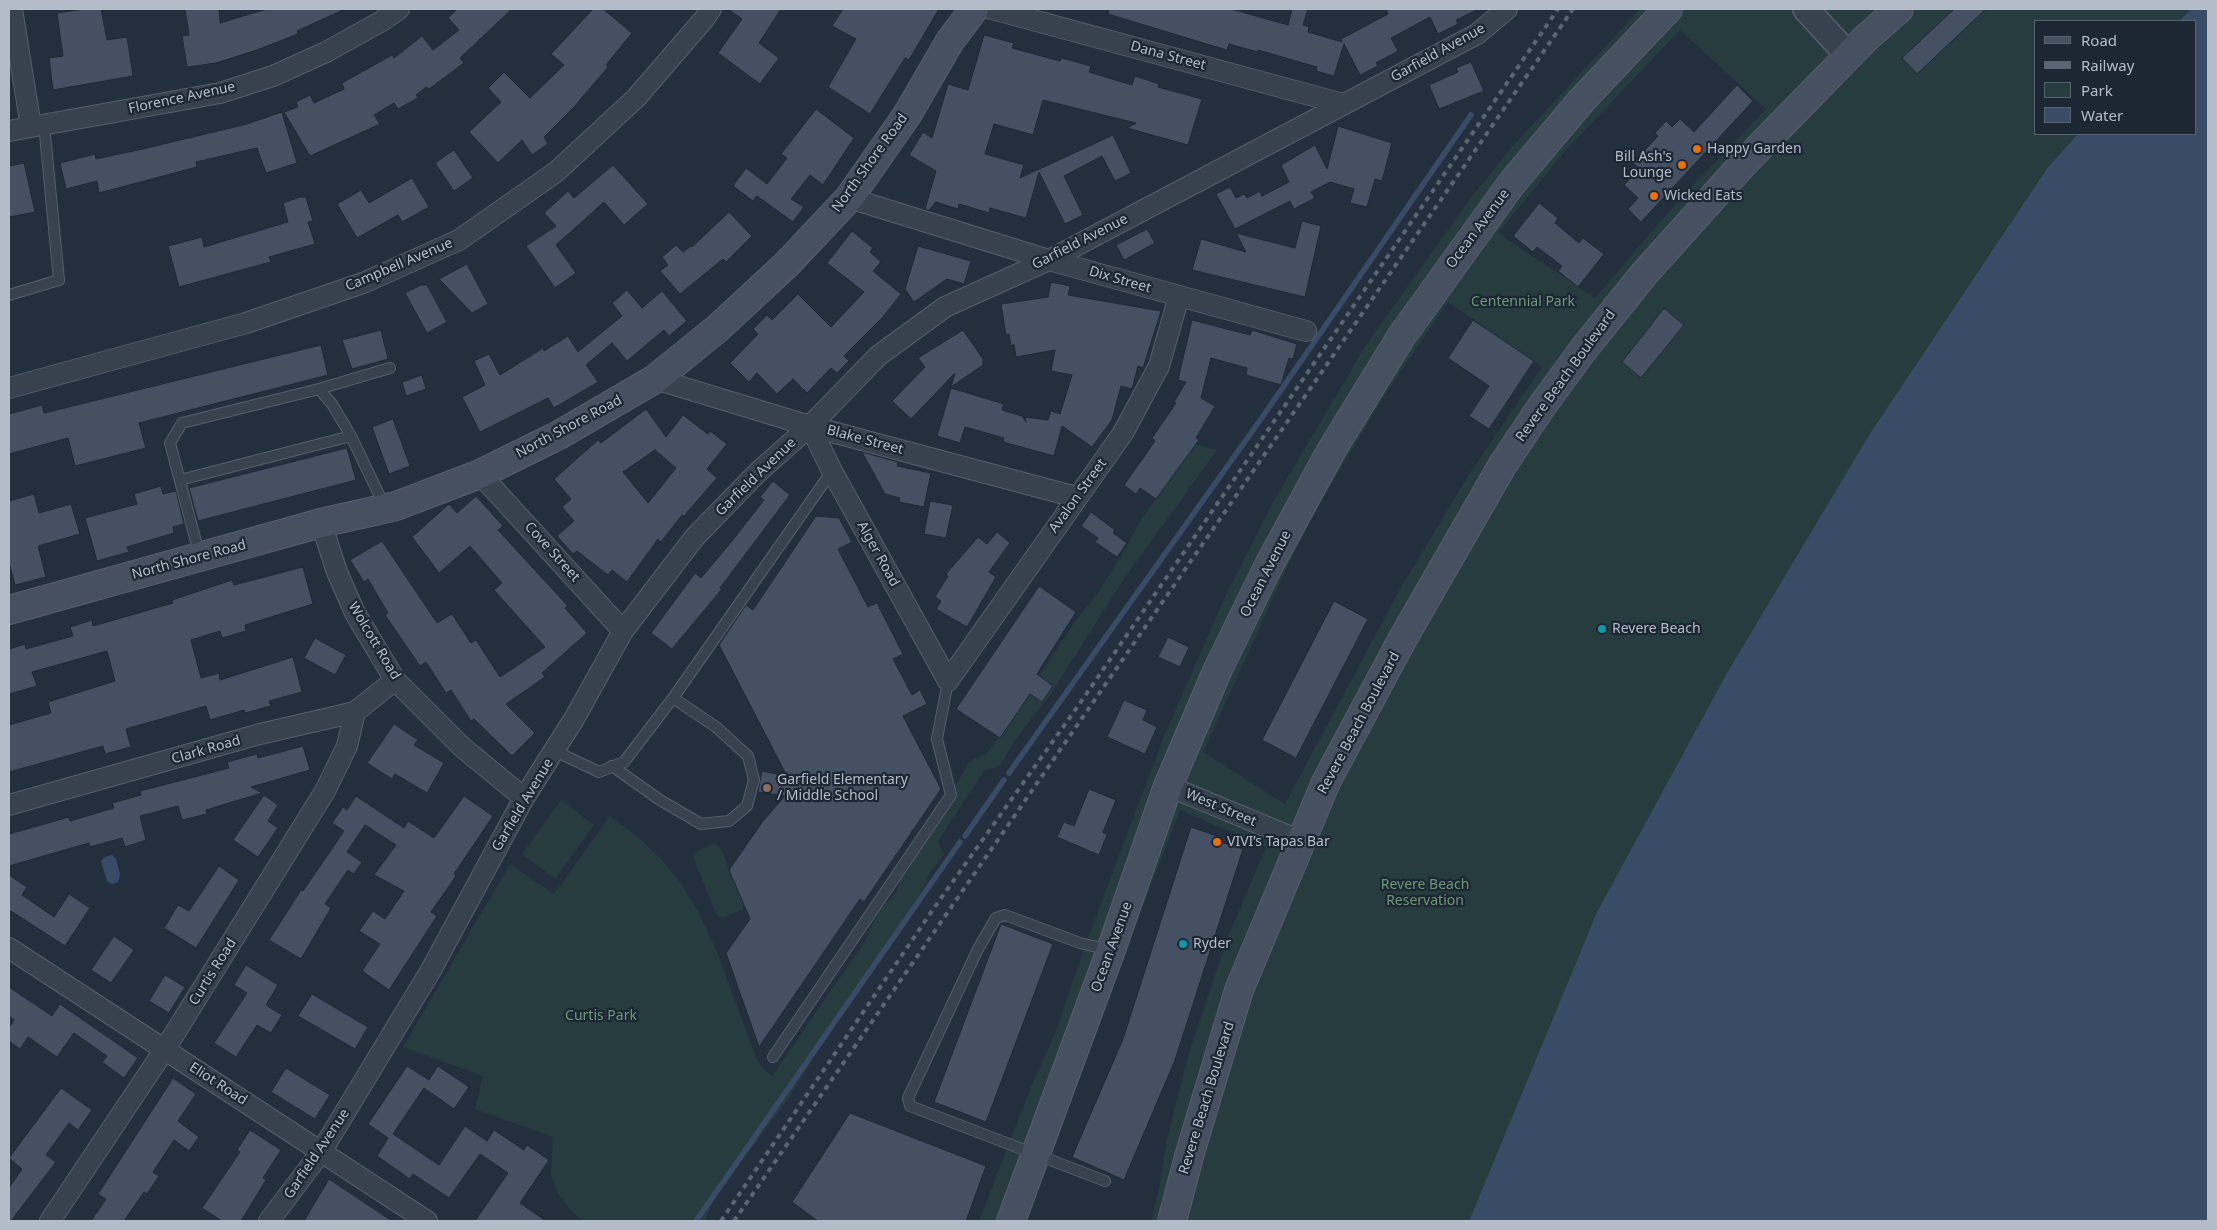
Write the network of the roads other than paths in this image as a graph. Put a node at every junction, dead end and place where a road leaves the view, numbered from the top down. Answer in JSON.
{"nodes":[{"id":1,"x":12,"y":9,"type":"edge"},
{"id":2,"x":399,"y":9,"type":"edge"},
{"id":3,"x":710,"y":9,"type":"edge"},
{"id":4,"x":974,"y":9,"type":"edge"},
{"id":5,"x":992,"y":9,"type":"edge"},
{"id":6,"x":1507,"y":9,"type":"edge"},
{"id":7,"x":1668,"y":9,"type":"edge"},
{"id":8,"x":1806,"y":9,"type":"edge"},
{"id":9,"x":1899,"y":9,"type":"edge"},
{"id":10,"x":1849,"y":56,"type":"junction"},
{"id":11,"x":1343,"y":104,"type":"junction"},
{"id":12,"x":38,"y":126,"type":"junction"},
{"id":13,"x":9,"y":131,"type":"edge"},
{"id":14,"x":848,"y":198,"type":"junction"},
{"id":15,"x":1049,"y":260,"type":"junction"},
{"id":16,"x":9,"y":295,"type":"edge"},
{"id":17,"x":1179,"y":296,"type":"junction"},
{"id":18,"x":1306,"y":331,"type":"dead end"},
{"id":19,"x":390,"y":368,"type":"dead end"},
{"id":20,"x":655,"y":379,"type":"junction"},
{"id":21,"x":9,"y":388,"type":"edge"},
{"id":22,"x":319,"y":389,"type":"junction"},
{"id":23,"x":810,"y":426,"type":"junction"},
{"id":24,"x":351,"y":436,"type":"junction"},
{"id":25,"x":832,"y":471,"type":"junction"},
{"id":26,"x":480,"y":474,"type":"junction"},
{"id":27,"x":180,"y":480,"type":"junction"},
{"id":28,"x":1076,"y":497,"type":"junction"},
{"id":29,"x":386,"y":508,"type":"junction"},
{"id":30,"x":321,"y":523,"type":"junction"},
{"id":31,"x":200,"y":556,"type":"junction"},
{"id":32,"x":9,"y":610,"type":"edge"},
{"id":33,"x":623,"y":631,"type":"junction"},
{"id":34,"x":395,"y":680,"type":"junction"},
{"id":35,"x":948,"y":681,"type":"junction"},
{"id":36,"x":673,"y":698,"type":"junction"},
{"id":37,"x":355,"y":712,"type":"junction"},
{"id":38,"x":555,"y":751,"type":"junction"},
{"id":39,"x":612,"y":766,"type":"junction"},
{"id":40,"x":1168,"y":786,"type":"junction"},
{"id":41,"x":524,"y":798,"type":"junction"},
{"id":42,"x":9,"y":805,"type":"edge"},
{"id":43,"x":1301,"y":841,"type":"junction"},
{"id":44,"x":9,"y":948,"type":"edge"},
{"id":45,"x":1111,"y":950,"type":"junction"},
{"id":46,"x":165,"y":1049,"type":"junction"},
{"id":47,"x":773,"y":1057,"type":"dead end"},
{"id":48,"x":321,"y":1152,"type":"junction"},
{"id":49,"x":1036,"y":1154,"type":"junction"},
{"id":50,"x":1105,"y":1181,"type":"dead end"},
{"id":51,"x":50,"y":1221,"type":"edge"},
{"id":52,"x":269,"y":1221,"type":"edge"},
{"id":53,"x":427,"y":1221,"type":"edge"},
{"id":54,"x":1011,"y":1221,"type":"edge"},
{"id":55,"x":1172,"y":1221,"type":"edge"}],
"edges":[{"from":1,"to":12,"type":"street"},
{"from":2,"to":12,"type":"street","name":"Florence Avenue"},
{"from":3,"to":21,"type":"street","name":"Campbell Avenue"},
{"from":4,"to":14,"type":"main road","name":"North Shore Road"},
{"from":5,"to":11,"type":"street","name":"Dana Street"},
{"from":6,"to":11,"type":"street","name":"Garfield Avenue"},
{"from":7,"to":40,"type":"main road","name":"Ocean Avenue"},
{"from":8,"to":10,"type":"street"},
{"from":9,"to":10,"type":"main road","name":"Revere Beach Boulevard"},
{"from":10,"to":43,"type":"main road","name":"Revere Beach Boulevard"},
{"from":11,"to":15,"type":"street","name":"Garfield Avenue"},
{"from":12,"to":13,"type":"street","name":"Florence Avenue"},
{"from":12,"to":16,"type":"lane"},
{"from":14,"to":15,"type":"street","name":"Dix Street"},
{"from":14,"to":20,"type":"main road","name":"North Shore Road"},
{"from":15,"to":17,"type":"street","name":"Dix Street"},
{"from":15,"to":23,"type":"street","name":"Garfield Avenue"},
{"from":17,"to":18,"type":"street","name":"Dix Street"},
{"from":17,"to":28,"type":"street","name":"Avalon Street"},
{"from":19,"to":22,"type":"lane"},
{"from":20,"to":23,"type":"street","name":"Blake Street"},
{"from":20,"to":26,"type":"main road","name":"North Shore Road"},
{"from":22,"to":24,"type":"lane"},
{"from":22,"to":27,"type":"lane"},
{"from":23,"to":25,"type":"street","name":"Alger Road"},
{"from":23,"to":28,"type":"street","name":"Blake Street"},
{"from":23,"to":33,"type":"street","name":"Garfield Avenue"},
{"from":24,"to":27,"type":"lane"},
{"from":24,"to":29,"type":"lane"},
{"from":25,"to":35,"type":"street","name":"Alger Road"},
{"from":25,"to":36,"type":"lane"},
{"from":26,"to":29,"type":"main road","name":"North Shore Road"},
{"from":26,"to":33,"type":"street","name":"Cove Street"},
{"from":27,"to":31,"type":"lane"},
{"from":28,"to":35,"type":"street","name":"Avalon Street"},
{"from":29,"to":30,"type":"main road","name":"North Shore Road"},
{"from":30,"to":31,"type":"main road","name":"North Shore Road"},
{"from":30,"to":34,"type":"street","name":"Wolcott Road"},
{"from":31,"to":32,"type":"main road","name":"North Shore Road"},
{"from":33,"to":38,"type":"street","name":"Garfield Avenue"},
{"from":34,"to":37,"type":"street","name":"Clark Road"},
{"from":34,"to":41,"type":"street","name":"Wolcott Road"},
{"from":35,"to":47,"type":"lane"},
{"from":36,"to":39,"type":"lane"},
{"from":36,"to":39,"type":"lane"},
{"from":37,"to":42,"type":"street","name":"Clark Road"},
{"from":37,"to":46,"type":"street","name":"Curtis Road"},
{"from":38,"to":39,"type":"lane"},
{"from":38,"to":41,"type":"street","name":"Garfield Avenue"},
{"from":40,"to":43,"type":"street","name":"West Street"},
{"from":40,"to":45,"type":"main road","name":"Ocean Avenue"},
{"from":41,"to":48,"type":"street","name":"Garfield Avenue"},
{"from":43,"to":55,"type":"main road","name":"Revere Beach Boulevard"},
{"from":44,"to":46,"type":"street","name":"Eliot Road"},
{"from":45,"to":49,"type":"main road","name":"Ocean Avenue"},
{"from":45,"to":49,"type":"lane"},
{"from":46,"to":48,"type":"street","name":"Eliot Road"},
{"from":46,"to":51,"type":"street","name":"Curtis Road"},
{"from":48,"to":52,"type":"street","name":"Garfield Avenue"},
{"from":48,"to":53,"type":"street","name":"Eliot Road"},
{"from":49,"to":50,"type":"lane"},
{"from":49,"to":54,"type":"main road","name":"Ocean Avenue"}]}
